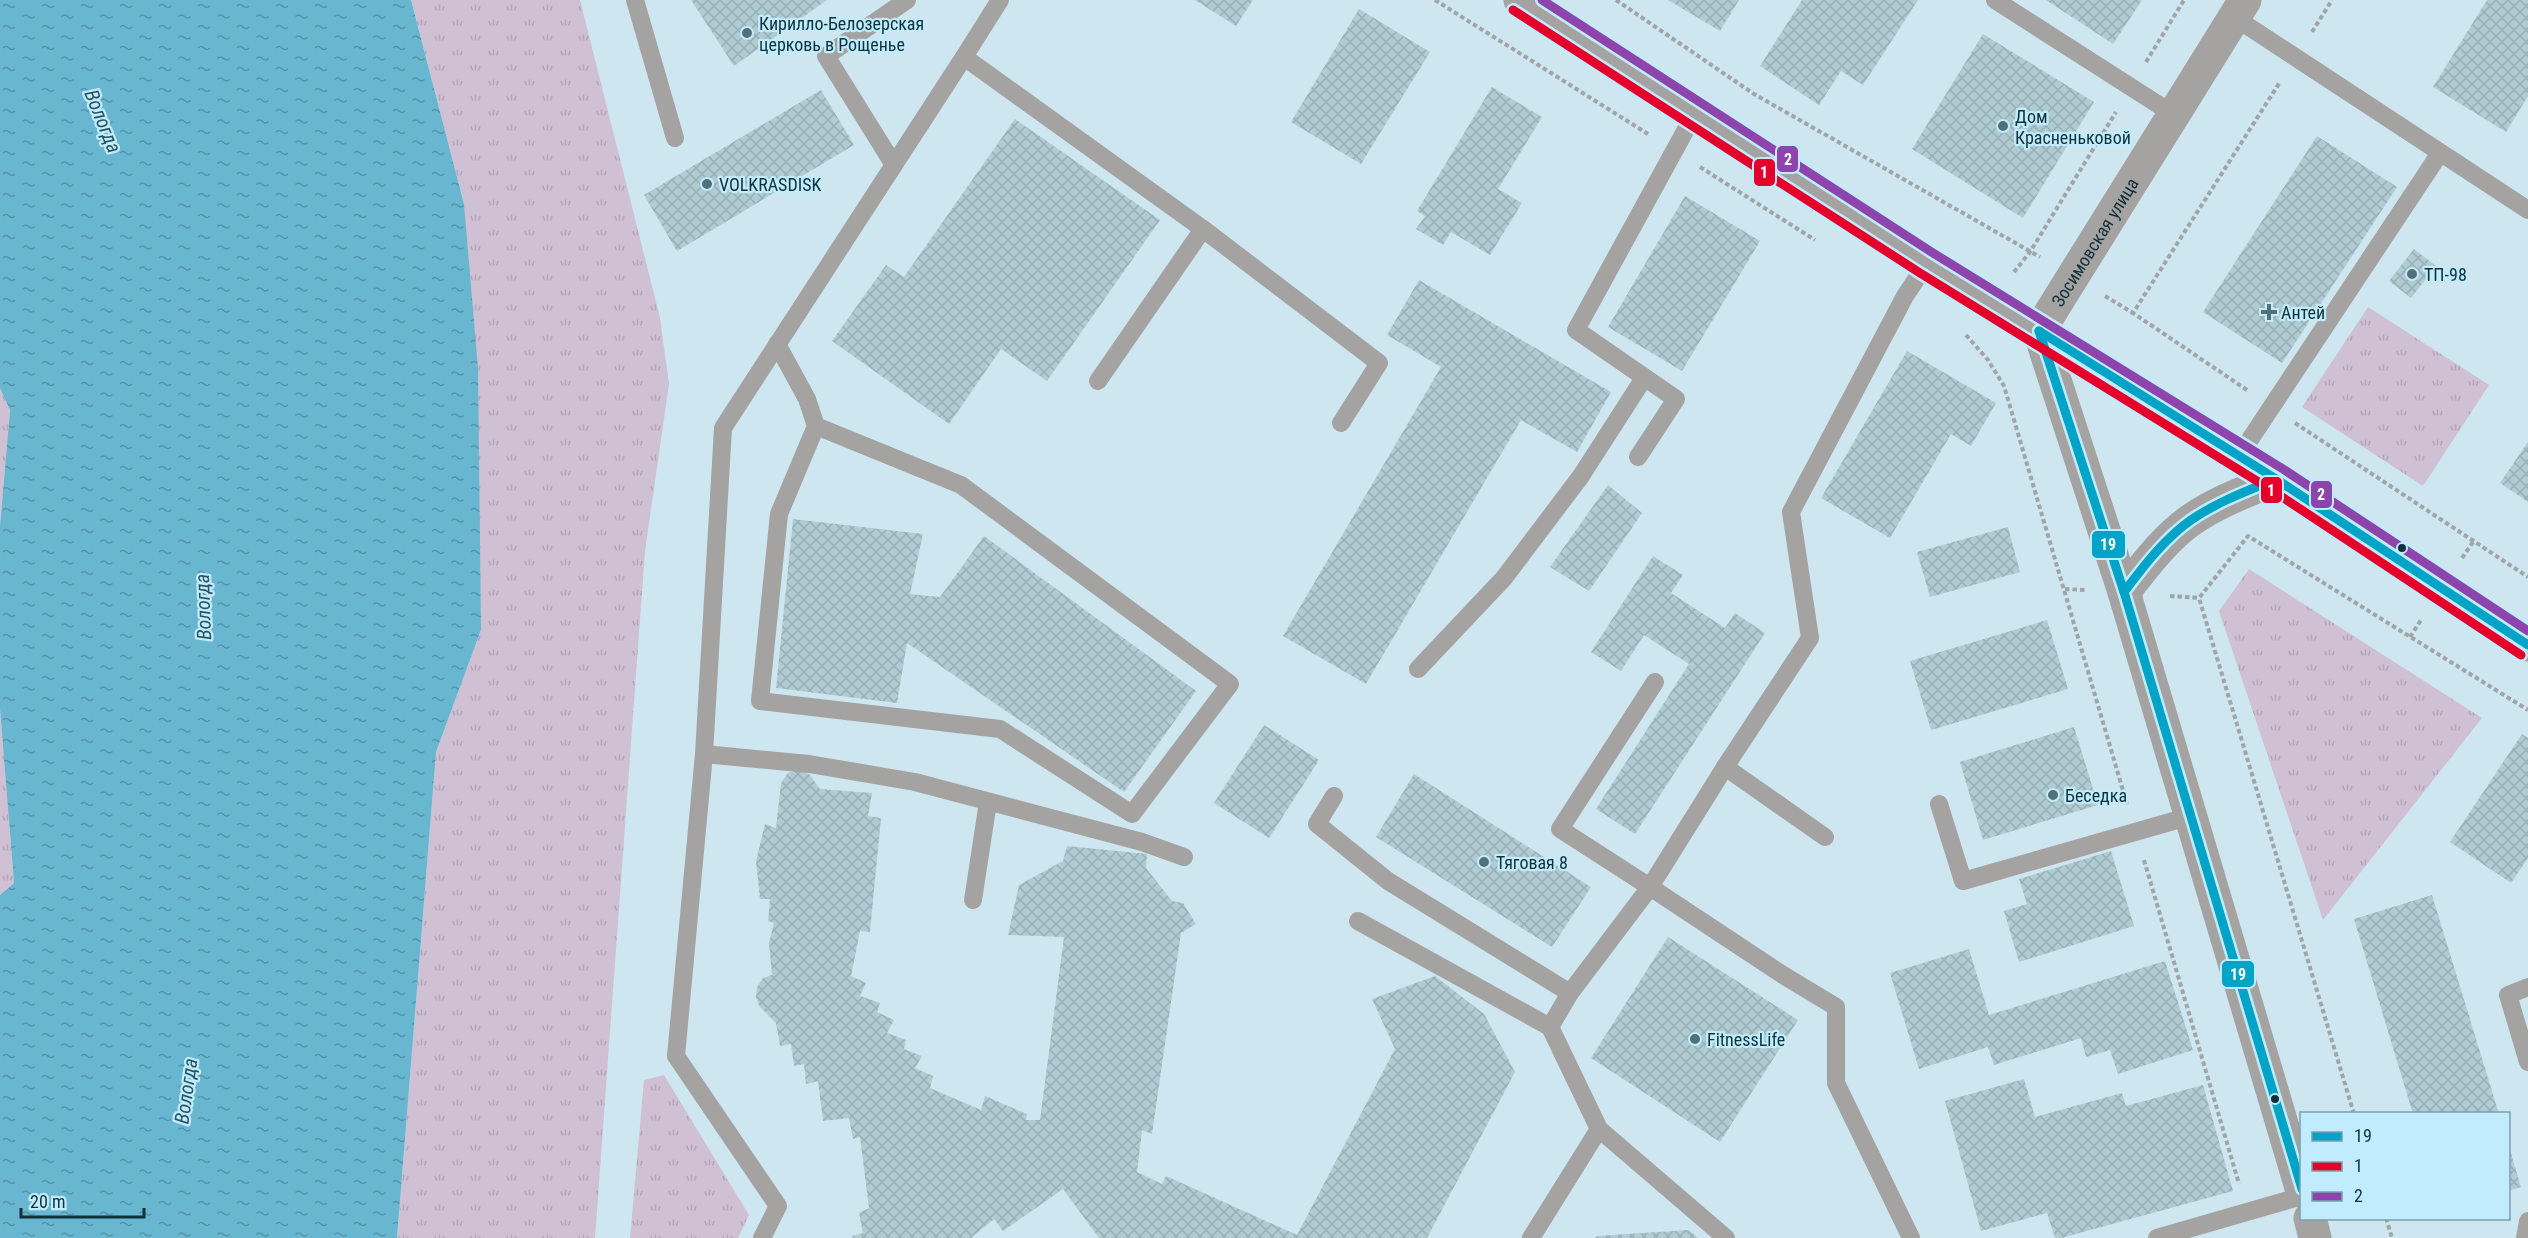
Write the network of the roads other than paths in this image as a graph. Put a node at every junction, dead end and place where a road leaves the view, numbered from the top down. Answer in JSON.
{"nodes":[{"id":1,"x":635,"y":0,"type":"edge"},
{"id":2,"x":907,"y":0,"type":"edge"},
{"id":3,"x":1000,"y":0,"type":"edge"},
{"id":4,"x":1520,"y":0,"type":"edge"},
{"id":5,"x":1995,"y":0,"type":"edge"},
{"id":6,"x":2239,"y":9,"type":"edge"},
{"id":7,"x":964,"y":57,"type":"junction"},
{"id":8,"x":1695,"y":113,"type":"junction"},
{"id":9,"x":2173,"y":114,"type":"junction"},
{"id":10,"x":675,"y":138,"type":"dead end"},
{"id":11,"x":2440,"y":153,"type":"junction"},
{"id":12,"x":894,"y":165,"type":"junction"},
{"id":13,"x":2528,"y":210,"type":"edge"},
{"id":14,"x":1203,"y":229,"type":"junction"},
{"id":15,"x":1927,"y":263,"type":"junction"},
{"id":16,"x":2039,"y":331,"type":"junction"},
{"id":17,"x":777,"y":344,"type":"junction"},
{"id":18,"x":1644,"y":378,"type":"junction"},
{"id":19,"x":1098,"y":381,"type":"dead end"},
{"id":20,"x":1341,"y":423,"type":"dead end"},
{"id":21,"x":816,"y":426,"type":"junction"},
{"id":22,"x":2239,"y":456,"type":"junction"},
{"id":23,"x":1638,"y":457,"type":"dead end"},
{"id":24,"x":2276,"y":479,"type":"junction"},
{"id":25,"x":2124,"y":592,"type":"junction"},
{"id":26,"x":2528,"y":645,"type":"edge"},
{"id":27,"x":1418,"y":669,"type":"dead end"},
{"id":28,"x":1655,"y":682,"type":"dead end"},
{"id":29,"x":704,"y":754,"type":"junction"},
{"id":30,"x":1725,"y":767,"type":"junction"},
{"id":31,"x":1334,"y":796,"type":"dead end"},
{"id":32,"x":988,"y":801,"type":"junction"},
{"id":33,"x":1939,"y":804,"type":"dead end"},
{"id":34,"x":2191,"y":816,"type":"junction"},
{"id":35,"x":1825,"y":837,"type":"dead end"},
{"id":36,"x":1184,"y":857,"type":"dead end"},
{"id":37,"x":1650,"y":887,"type":"junction"},
{"id":38,"x":973,"y":900,"type":"dead end"},
{"id":39,"x":1358,"y":921,"type":"dead end"},
{"id":40,"x":2528,"y":987,"type":"edge"},
{"id":41,"x":1570,"y":993,"type":"junction"},
{"id":42,"x":1550,"y":1027,"type":"junction"},
{"id":43,"x":2528,"y":1062,"type":"edge"},
{"id":44,"x":1599,"y":1129,"type":"junction"},
{"id":45,"x":2300,"y":1188,"type":"edge"},
{"id":46,"x":2300,"y":1196,"type":"edge"},
{"id":47,"x":2310,"y":1220,"type":"edge"},
{"id":48,"x":2528,"y":1221,"type":"edge"},
{"id":49,"x":762,"y":1238,"type":"edge"},
{"id":50,"x":1530,"y":1238,"type":"edge"},
{"id":51,"x":1726,"y":1238,"type":"edge"},
{"id":52,"x":1911,"y":1238,"type":"edge"},
{"id":53,"x":2157,"y":1238,"type":"edge"},
{"id":54,"x":2315,"y":1238,"type":"edge"},
{"id":55,"x":2525,"y":1238,"type":"edge"}],
"edges":[{"from":1,"to":10,"type":"lane"},
{"from":2,"to":12,"type":"lane"},
{"from":3,"to":7,"type":"lane"},
{"from":4,"to":8,"type":"street"},
{"from":5,"to":9,"type":"lane"},
{"from":6,"to":9,"type":"street","name":"Зосимовская улица"},
{"from":6,"to":11,"type":"lane"},
{"from":7,"to":12,"type":"lane"},
{"from":7,"to":14,"type":"lane"},
{"from":8,"to":15,"type":"street"},
{"from":8,"to":18,"type":"lane"},
{"from":9,"to":16,"type":"street","name":"Зосимовская улица"},
{"from":11,"to":13,"type":"lane"},
{"from":11,"to":22,"type":"lane"},
{"from":12,"to":17,"type":"lane"},
{"from":14,"to":19,"type":"lane"},
{"from":14,"to":20,"type":"lane"},
{"from":15,"to":16,"type":"street"},
{"from":15,"to":30,"type":"lane"},
{"from":16,"to":22,"type":"street"},
{"from":16,"to":25,"type":"street"},
{"from":17,"to":21,"type":"lane"},
{"from":17,"to":29,"type":"lane"},
{"from":18,"to":23,"type":"lane"},
{"from":18,"to":27,"type":"lane"},
{"from":21,"to":21,"type":"lane"},
{"from":22,"to":24,"type":"street"},
{"from":24,"to":25,"type":"street"},
{"from":24,"to":26,"type":"street"},
{"from":25,"to":34,"type":"street"},
{"from":28,"to":37,"type":"lane"},
{"from":29,"to":32,"type":"lane"},
{"from":29,"to":49,"type":"lane"},
{"from":30,"to":35,"type":"lane"},
{"from":30,"to":37,"type":"lane"},
{"from":31,"to":41,"type":"lane"},
{"from":32,"to":36,"type":"lane"},
{"from":32,"to":38,"type":"lane"},
{"from":33,"to":34,"type":"lane"},
{"from":34,"to":45,"type":"street"},
{"from":37,"to":41,"type":"lane"},
{"from":37,"to":52,"type":"lane"},
{"from":39,"to":42,"type":"lane"},
{"from":40,"to":43,"type":"lane"},
{"from":41,"to":42,"type":"lane"},
{"from":42,"to":44,"type":"lane"},
{"from":44,"to":50,"type":"lane"},
{"from":44,"to":51,"type":"lane"},
{"from":46,"to":53,"type":"lane"},
{"from":47,"to":54,"type":"street"},
{"from":48,"to":55,"type":"lane"}]}
